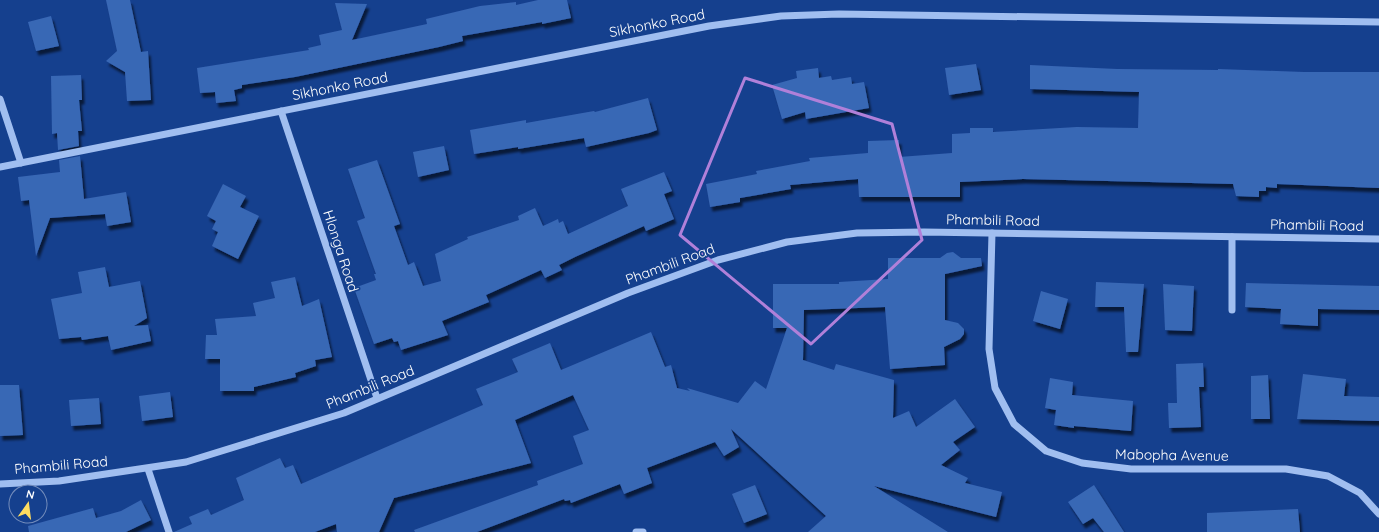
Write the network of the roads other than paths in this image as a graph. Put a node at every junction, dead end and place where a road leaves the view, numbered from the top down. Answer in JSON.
{"nodes":[{"id":1,"x":1379,"y":22,"type":"edge"},
{"id":2,"x":0,"y":99,"type":"edge"},
{"id":3,"x":281,"y":111,"type":"junction"},
{"id":4,"x":21,"y":163,"type":"junction"},
{"id":5,"x":0,"y":167,"type":"edge"},
{"id":6,"x":992,"y":233,"type":"junction"},
{"id":7,"x":1232,"y":237,"type":"junction"},
{"id":8,"x":1379,"y":239,"type":"edge"},
{"id":9,"x":1232,"y":310,"type":"dead end"},
{"id":10,"x":377,"y":398,"type":"junction"},
{"id":11,"x":148,"y":469,"type":"junction"},
{"id":12,"x":0,"y":484,"type":"edge"},
{"id":13,"x":1379,"y":514,"type":"edge"},
{"id":14,"x":170,"y":532,"type":"edge"},
{"id":15,"x":636,"y":532,"type":"edge"},
{"id":16,"x":643,"y":532,"type":"edge"}],
"edges":[{"from":1,"to":3,"type":"street","name":"Sikhonko Road"},
{"from":2,"to":4,"type":"street"},
{"from":3,"to":4,"type":"street","name":"Sikhonko Road"},
{"from":3,"to":10,"type":"street","name":"Hlonga Road"},
{"from":4,"to":5,"type":"street","name":"Sikhonko Road"},
{"from":6,"to":7,"type":"street","name":"Phambili Road"},
{"from":6,"to":10,"type":"street","name":"Phambili Road"},
{"from":6,"to":13,"type":"street","name":"Mabopha Avenue"},
{"from":7,"to":8,"type":"street","name":"Phambili Road"},
{"from":7,"to":9,"type":"street"},
{"from":10,"to":11,"type":"street","name":"Phambili Road"},
{"from":11,"to":12,"type":"street","name":"Phambili Road"},
{"from":11,"to":14,"type":"street"},
{"from":15,"to":16,"type":"street"}]}
